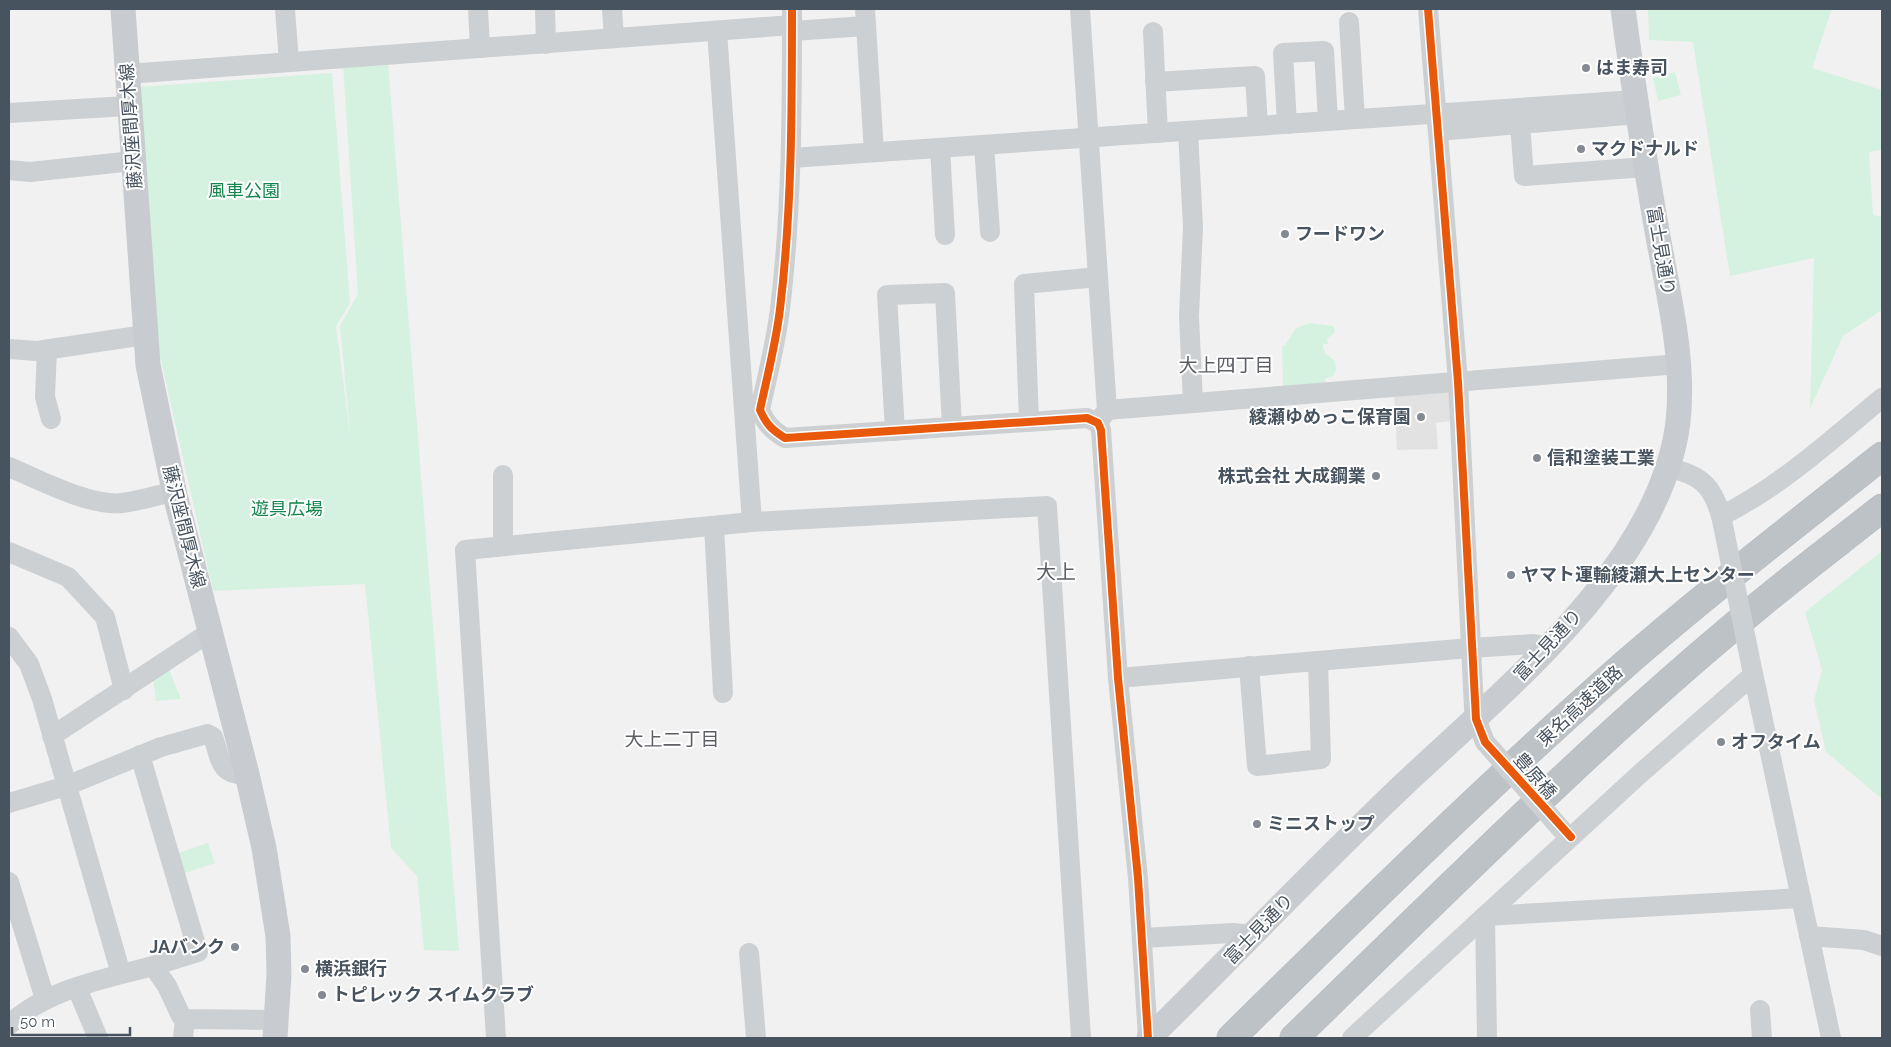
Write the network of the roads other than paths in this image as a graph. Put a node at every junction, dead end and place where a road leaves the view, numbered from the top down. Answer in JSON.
{"nodes":[{"id":1,"x":123,"y":9,"type":"edge"},
{"id":2,"x":285,"y":9,"type":"edge"},
{"id":3,"x":478,"y":9,"type":"edge"},
{"id":4,"x":545,"y":9,"type":"edge"},
{"id":5,"x":612,"y":9,"type":"edge"},
{"id":6,"x":1080,"y":9,"type":"edge"},
{"id":7,"x":1428,"y":9,"type":"edge"},
{"id":8,"x":1624,"y":9,"type":"edge"},
{"id":9,"x":866,"y":17,"type":"edge"},
{"id":10,"x":792,"y":22,"type":"edge"},
{"id":11,"x":1349,"y":22,"type":"dead end"},
{"id":12,"x":717,"y":31,"type":"junction"},
{"id":13,"x":1153,"y":32,"type":"dead end"},
{"id":14,"x":614,"y":38,"type":"junction"},
{"id":15,"x":546,"y":44,"type":"junction"},
{"id":16,"x":480,"y":48,"type":"junction"},
{"id":17,"x":289,"y":62,"type":"junction"},
{"id":18,"x":127,"y":74,"type":"junction"},
{"id":19,"x":1155,"y":82,"type":"junction"},
{"id":20,"x":128,"y":106,"type":"junction"},
{"id":21,"x":1636,"y":107,"type":"junction"},
{"id":22,"x":9,"y":113,"type":"edge"},
{"id":23,"x":1355,"y":119,"type":"junction"},
{"id":24,"x":1328,"y":121,"type":"junction"},
{"id":25,"x":1437,"y":122,"type":"junction"},
{"id":26,"x":1287,"y":124,"type":"junction"},
{"id":27,"x":1520,"y":124,"type":"junction"},
{"id":28,"x":1258,"y":126,"type":"junction"},
{"id":29,"x":1188,"y":131,"type":"junction"},
{"id":30,"x":1158,"y":133,"type":"junction"},
{"id":31,"x":1089,"y":138,"type":"junction"},
{"id":32,"x":984,"y":145,"type":"junction"},
{"id":33,"x":940,"y":148,"type":"junction"},
{"id":34,"x":874,"y":152,"type":"junction"},
{"id":35,"x":791,"y":158,"type":"junction"},
{"id":36,"x":133,"y":161,"type":"junction"},
{"id":37,"x":1646,"y":167,"type":"junction"},
{"id":38,"x":9,"y":170,"type":"edge"},
{"id":39,"x":990,"y":232,"type":"dead end"},
{"id":40,"x":945,"y":235,"type":"dead end"},
{"id":41,"x":1098,"y":277,"type":"junction"},
{"id":42,"x":144,"y":335,"type":"junction"},
{"id":43,"x":9,"y":349,"type":"edge"},
{"id":44,"x":48,"y":350,"type":"junction"},
{"id":45,"x":1679,"y":364,"type":"junction"},
{"id":46,"x":1458,"y":382,"type":"junction"},
{"id":47,"x":1882,"y":398,"type":"edge"},
{"id":48,"x":1193,"y":403,"type":"junction"},
{"id":49,"x":1102,"y":416,"type":"junction"},
{"id":50,"x":52,"y":419,"type":"dead end"},
{"id":51,"x":1029,"y":422,"type":"junction"},
{"id":52,"x":952,"y":428,"type":"junction"},
{"id":53,"x":895,"y":431,"type":"junction"},
{"id":54,"x":1882,"y":456,"type":"edge"},
{"id":55,"x":9,"y":467,"type":"edge"},
{"id":56,"x":1668,"y":468,"type":"junction"},
{"id":57,"x":503,"y":475,"type":"dead end"},
{"id":58,"x":175,"y":491,"type":"junction"},
{"id":59,"x":1882,"y":508,"type":"edge"},
{"id":60,"x":1721,"y":518,"type":"junction"},
{"id":61,"x":752,"y":522,"type":"junction"},
{"id":62,"x":714,"y":526,"type":"junction"},
{"id":63,"x":503,"y":546,"type":"junction"},
{"id":64,"x":9,"y":552,"type":"edge"},
{"id":65,"x":210,"y":632,"type":"junction"},
{"id":66,"x":9,"y":638,"type":"edge"},
{"id":67,"x":1546,"y":647,"type":"junction"},
{"id":68,"x":1470,"y":648,"type":"junction"},
{"id":69,"x":1318,"y":661,"type":"junction"},
{"id":70,"x":1249,"y":666,"type":"junction"},
{"id":71,"x":1752,"y":670,"type":"junction"},
{"id":72,"x":1118,"y":678,"type":"junction"},
{"id":73,"x":124,"y":690,"type":"junction"},
{"id":74,"x":723,"y":693,"type":"dead end"},
{"id":75,"x":1480,"y":730,"type":"junction"},
{"id":76,"x":52,"y":736,"type":"junction"},
{"id":77,"x":140,"y":755,"type":"junction"},
{"id":78,"x":247,"y":774,"type":"junction"},
{"id":79,"x":66,"y":786,"type":"junction"},
{"id":80,"x":9,"y":803,"type":"edge"},
{"id":81,"x":1567,"y":833,"type":"junction"},
{"id":82,"x":9,"y":882,"type":"edge"},
{"id":83,"x":1801,"y":898,"type":"junction"},
{"id":84,"x":1485,"y":916,"type":"junction"},
{"id":85,"x":1253,"y":935,"type":"junction"},
{"id":86,"x":1809,"y":936,"type":"junction"},
{"id":87,"x":1142,"y":938,"type":"junction"},
{"id":88,"x":1882,"y":946,"type":"edge"},
{"id":89,"x":749,"y":953,"type":"dead end"},
{"id":90,"x":153,"y":966,"type":"junction"},
{"id":91,"x":121,"y":974,"type":"junction"},
{"id":92,"x":78,"y":988,"type":"junction"},
{"id":93,"x":45,"y":999,"type":"junction"},
{"id":94,"x":1760,"y":1010,"type":"dead end"},
{"id":95,"x":9,"y":1025,"type":"edge"},
{"id":96,"x":184,"y":1029,"type":"edge"},
{"id":97,"x":276,"y":1029,"type":"edge"},
{"id":98,"x":98,"y":1038,"type":"edge"},
{"id":99,"x":496,"y":1038,"type":"edge"},
{"id":100,"x":756,"y":1038,"type":"edge"},
{"id":101,"x":1080,"y":1038,"type":"edge"},
{"id":102,"x":1149,"y":1038,"type":"edge"},
{"id":103,"x":1231,"y":1038,"type":"edge"},
{"id":104,"x":1294,"y":1038,"type":"edge"},
{"id":105,"x":1352,"y":1038,"type":"edge"},
{"id":106,"x":1487,"y":1038,"type":"edge"},
{"id":107,"x":1762,"y":1038,"type":"edge"},
{"id":108,"x":1831,"y":1038,"type":"edge"}],
"edges":[{"from":1,"to":18,"type":"main road","name":"藤沢座間厚木線"},
{"from":2,"to":17,"type":"street"},
{"from":3,"to":16,"type":"street"},
{"from":4,"to":15,"type":"street"},
{"from":5,"to":14,"type":"street"},
{"from":6,"to":31,"type":"street"},
{"from":7,"to":25,"type":"street"},
{"from":8,"to":21,"type":"main road","name":"富士見通り"},
{"from":9,"to":10,"type":"street"},
{"from":9,"to":34,"type":"street"},
{"from":10,"to":12,"type":"street"},
{"from":10,"to":35,"type":"street"},
{"from":11,"to":23,"type":"street"},
{"from":12,"to":14,"type":"street"},
{"from":12,"to":61,"type":"street"},
{"from":13,"to":19,"type":"street"},
{"from":14,"to":15,"type":"street"},
{"from":15,"to":16,"type":"street"},
{"from":16,"to":17,"type":"street"},
{"from":17,"to":18,"type":"street"},
{"from":18,"to":20,"type":"main road","name":"藤沢座間厚木線"},
{"from":19,"to":28,"type":"street"},
{"from":19,"to":30,"type":"street"},
{"from":20,"to":22,"type":"street"},
{"from":20,"to":36,"type":"main road","name":"藤沢座間厚木線"},
{"from":21,"to":25,"type":"street"},
{"from":21,"to":27,"type":"street"},
{"from":21,"to":37,"type":"main road","name":"富士見通り"},
{"from":23,"to":24,"type":"street"},
{"from":23,"to":25,"type":"street"},
{"from":24,"to":26,"type":"street"},
{"from":24,"to":26,"type":"street"},
{"from":25,"to":27,"type":"street"},
{"from":25,"to":46,"type":"street"},
{"from":26,"to":28,"type":"street"},
{"from":27,"to":37,"type":"street"},
{"from":28,"to":29,"type":"street"},
{"from":29,"to":30,"type":"street"},
{"from":29,"to":48,"type":"street"},
{"from":30,"to":31,"type":"street"},
{"from":31,"to":32,"type":"street"},
{"from":31,"to":41,"type":"street"},
{"from":32,"to":33,"type":"street"},
{"from":32,"to":39,"type":"street"},
{"from":33,"to":34,"type":"street"},
{"from":33,"to":40,"type":"street"},
{"from":34,"to":35,"type":"street"},
{"from":35,"to":53,"type":"street"},
{"from":36,"to":38,"type":"street"},
{"from":36,"to":42,"type":"main road","name":"藤沢座間厚木線"},
{"from":37,"to":45,"type":"main road","name":"富士見通り"},
{"from":41,"to":49,"type":"street"},
{"from":41,"to":51,"type":"street"},
{"from":42,"to":44,"type":"street"},
{"from":42,"to":58,"type":"main road","name":"藤沢座間厚木線"},
{"from":43,"to":44,"type":"street"},
{"from":44,"to":50,"type":"street"},
{"from":45,"to":46,"type":"street"},
{"from":45,"to":56,"type":"main road","name":"富士見通り"},
{"from":46,"to":48,"type":"street"},
{"from":46,"to":68,"type":"street"},
{"from":47,"to":60,"type":"street"},
{"from":48,"to":49,"type":"street"},
{"from":49,"to":51,"type":"street"},
{"from":49,"to":72,"type":"street"},
{"from":51,"to":52,"type":"street"},
{"from":52,"to":53,"type":"street"},
{"from":52,"to":53,"type":"street"},
{"from":54,"to":103,"type":"highway","name":"東名高速道路"},
{"from":55,"to":58,"type":"street"},
{"from":56,"to":60,"type":"street"},
{"from":56,"to":67,"type":"main road","name":"富士見通り"},
{"from":57,"to":63,"type":"street"},
{"from":58,"to":65,"type":"main road","name":"藤沢座間厚木線"},
{"from":59,"to":104,"type":"highway"},
{"from":60,"to":71,"type":"street","bridge":true},
{"from":61,"to":62,"type":"street"},
{"from":61,"to":101,"type":"street"},
{"from":62,"to":63,"type":"street"},
{"from":62,"to":74,"type":"street"},
{"from":63,"to":99,"type":"street"},
{"from":64,"to":73,"type":"street"},
{"from":65,"to":73,"type":"street"},
{"from":65,"to":78,"type":"main road","name":"藤沢座間厚木線"},
{"from":66,"to":76,"type":"street"},
{"from":67,"to":68,"type":"street"},
{"from":67,"to":75,"type":"main road","name":"富士見通り"},
{"from":68,"to":69,"type":"street"},
{"from":68,"to":75,"type":"street"},
{"from":69,"to":70,"type":"street"},
{"from":69,"to":70,"type":"street"},
{"from":70,"to":72,"type":"street"},
{"from":71,"to":81,"type":"street"},
{"from":71,"to":83,"type":"street"},
{"from":72,"to":87,"type":"street"},
{"from":73,"to":76,"type":"street"},
{"from":75,"to":81,"type":"street","name":"豊原橋","bridge":true},
{"from":75,"to":85,"type":"main road","name":"富士見通り"},
{"from":76,"to":79,"type":"street"},
{"from":77,"to":78,"type":"street"},
{"from":77,"to":79,"type":"street"},
{"from":77,"to":90,"type":"street"},
{"from":78,"to":97,"type":"main road","name":"藤沢座間厚木線"},
{"from":79,"to":80,"type":"street"},
{"from":79,"to":91,"type":"street"},
{"from":81,"to":84,"type":"street"},
{"from":82,"to":93,"type":"street"},
{"from":83,"to":84,"type":"street"},
{"from":83,"to":86,"type":"street"},
{"from":84,"to":105,"type":"street"},
{"from":84,"to":106,"type":"street"},
{"from":85,"to":87,"type":"street"},
{"from":85,"to":102,"type":"main road","name":"富士見通り"},
{"from":86,"to":88,"type":"street"},
{"from":86,"to":108,"type":"street"},
{"from":87,"to":102,"type":"street"},
{"from":89,"to":100,"type":"street"},
{"from":90,"to":91,"type":"street"},
{"from":90,"to":96,"type":"street"},
{"from":91,"to":92,"type":"street"},
{"from":92,"to":93,"type":"street"},
{"from":92,"to":98,"type":"street"},
{"from":93,"to":95,"type":"street"},
{"from":94,"to":107,"type":"street"},
{"from":96,"to":97,"type":"street"}]}
